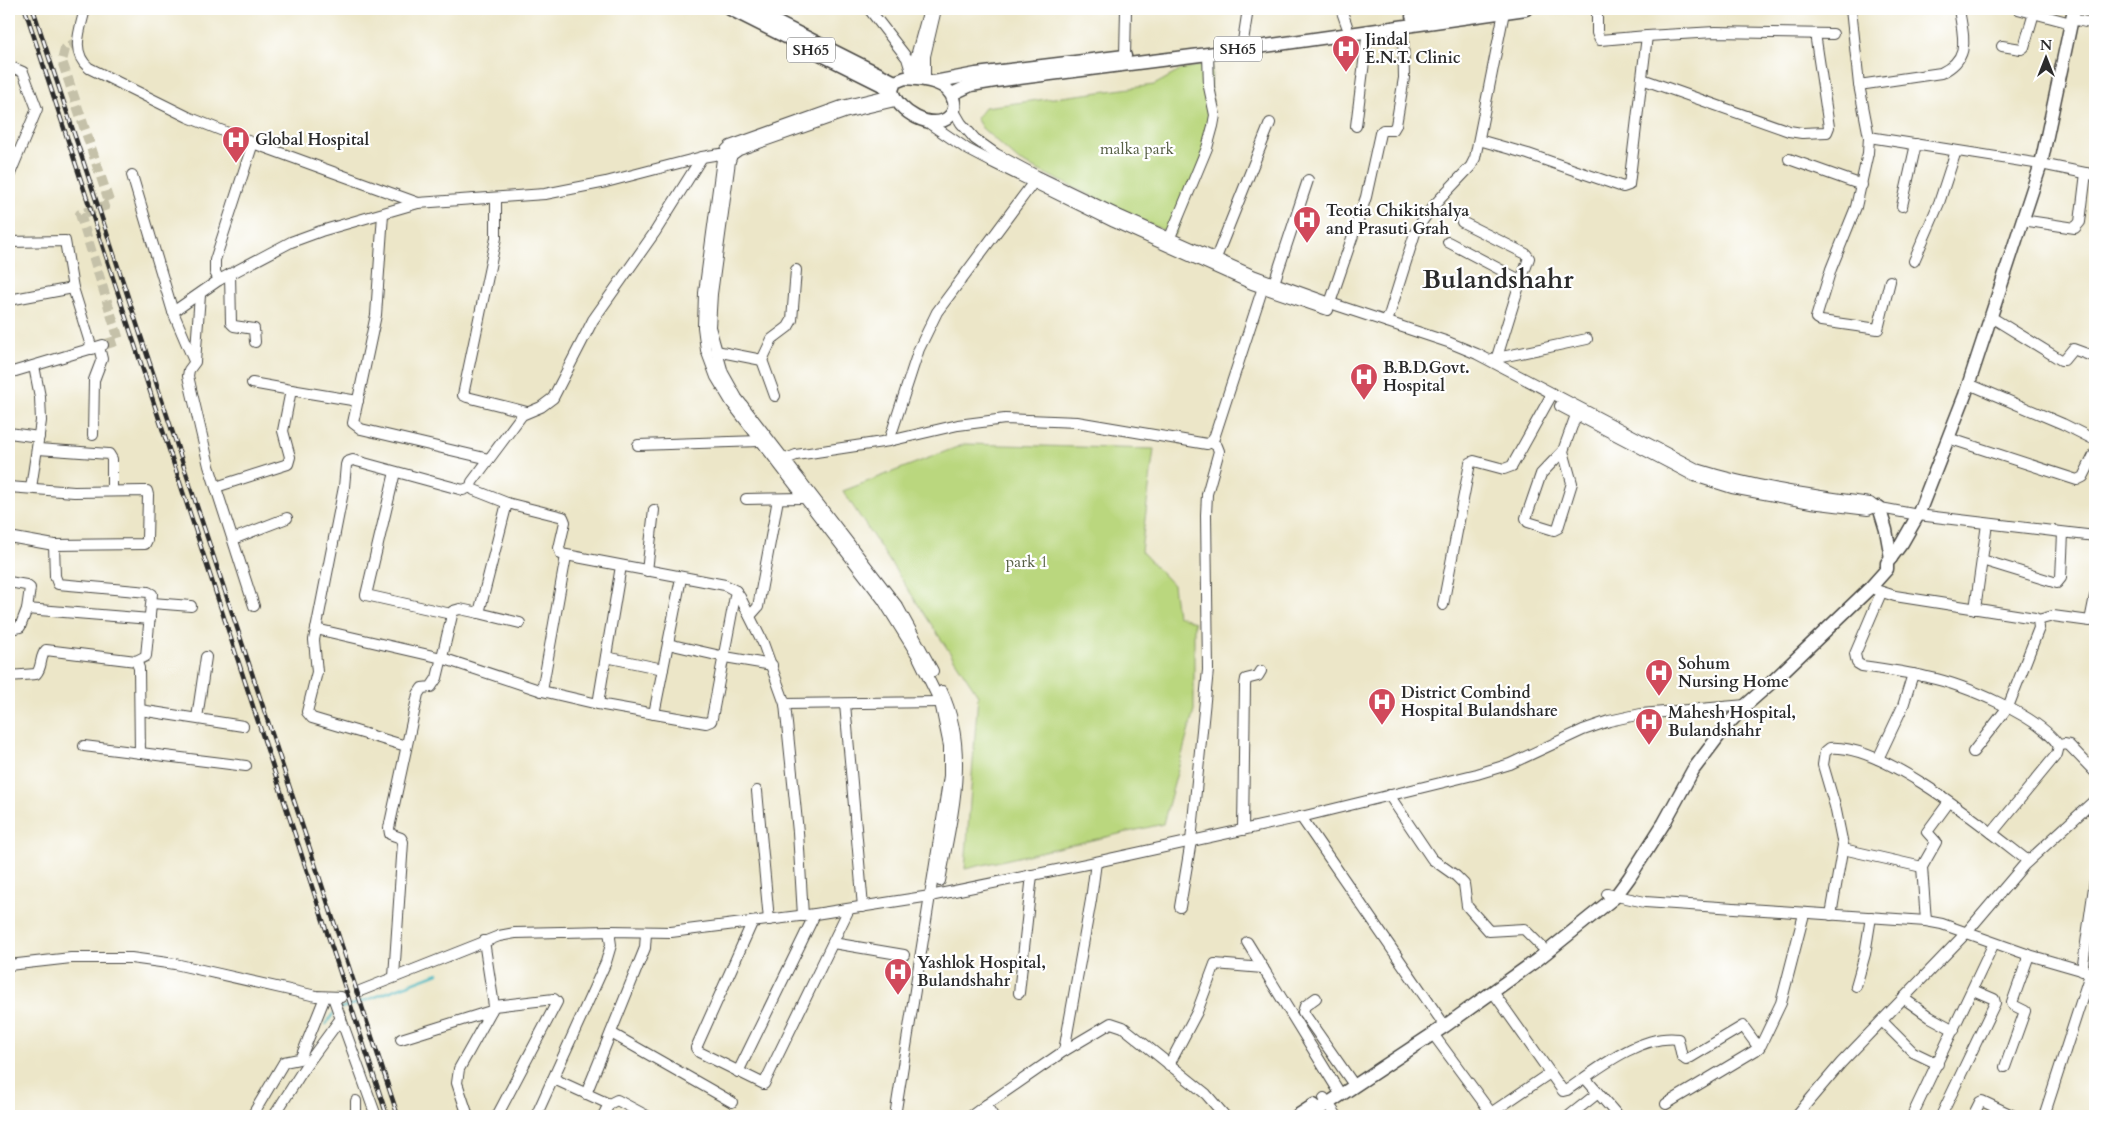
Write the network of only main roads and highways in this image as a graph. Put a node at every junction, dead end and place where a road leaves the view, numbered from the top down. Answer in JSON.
{"nodes":[{"id":1,"x":730,"y":9,"type":"edge"},
{"id":2,"x":750,"y":9,"type":"edge"},
{"id":3,"x":1470,"y":9,"type":"edge"},
{"id":4,"x":1526,"y":9,"type":"edge"},
{"id":5,"x":1438,"y":11,"type":"edge"},
{"id":6,"x":2072,"y":17,"type":"edge"},
{"id":7,"x":922,"y":80,"type":"junction"},
{"id":8,"x":894,"y":92,"type":"junction"},
{"id":9,"x":952,"y":94,"type":"junction"},
{"id":10,"x":1877,"y":507,"type":"road end"},
{"id":11,"x":1889,"y":561,"type":"junction"},
{"id":12,"x":1741,"y":705,"type":"junction"},
{"id":13,"x":1611,"y":895,"type":"junction"},
{"id":14,"x":1443,"y":1023,"type":"junction"},
{"id":15,"x":1352,"y":1083,"type":"junction"},
{"id":16,"x":1326,"y":1101,"type":"junction"},
{"id":17,"x":1297,"y":1116,"type":"edge"},
{"id":18,"x":1309,"y":1116,"type":"edge"}],
"edges":[{"from":1,"to":8,"type":"main road","number":"SH65"},
{"from":2,"to":8,"type":"main road","number":"SH65"},
{"from":3,"to":5,"type":"main road","number":"SH65"},
{"from":4,"to":9,"type":"main road","number":"SH65"},
{"from":5,"to":7,"type":"main road","number":"SH65"},
{"from":6,"to":11,"type":"main road"},
{"from":7,"to":8,"type":"main road","number":"SH65"},
{"from":7,"to":9,"type":"main road"},
{"from":8,"to":9,"type":"main road","number":"SH65"},
{"from":10,"to":11,"type":"main road"},
{"from":11,"to":12,"type":"main road"},
{"from":11,"to":12,"type":"main road"},
{"from":12,"to":13,"type":"main road"},
{"from":13,"to":14,"type":"main road"},
{"from":13,"to":14,"type":"main road"},
{"from":14,"to":15,"type":"main road"},
{"from":14,"to":15,"type":"main road"},
{"from":15,"to":16,"type":"main road"},
{"from":16,"to":17,"type":"main road"},
{"from":16,"to":18,"type":"main road"}]}
